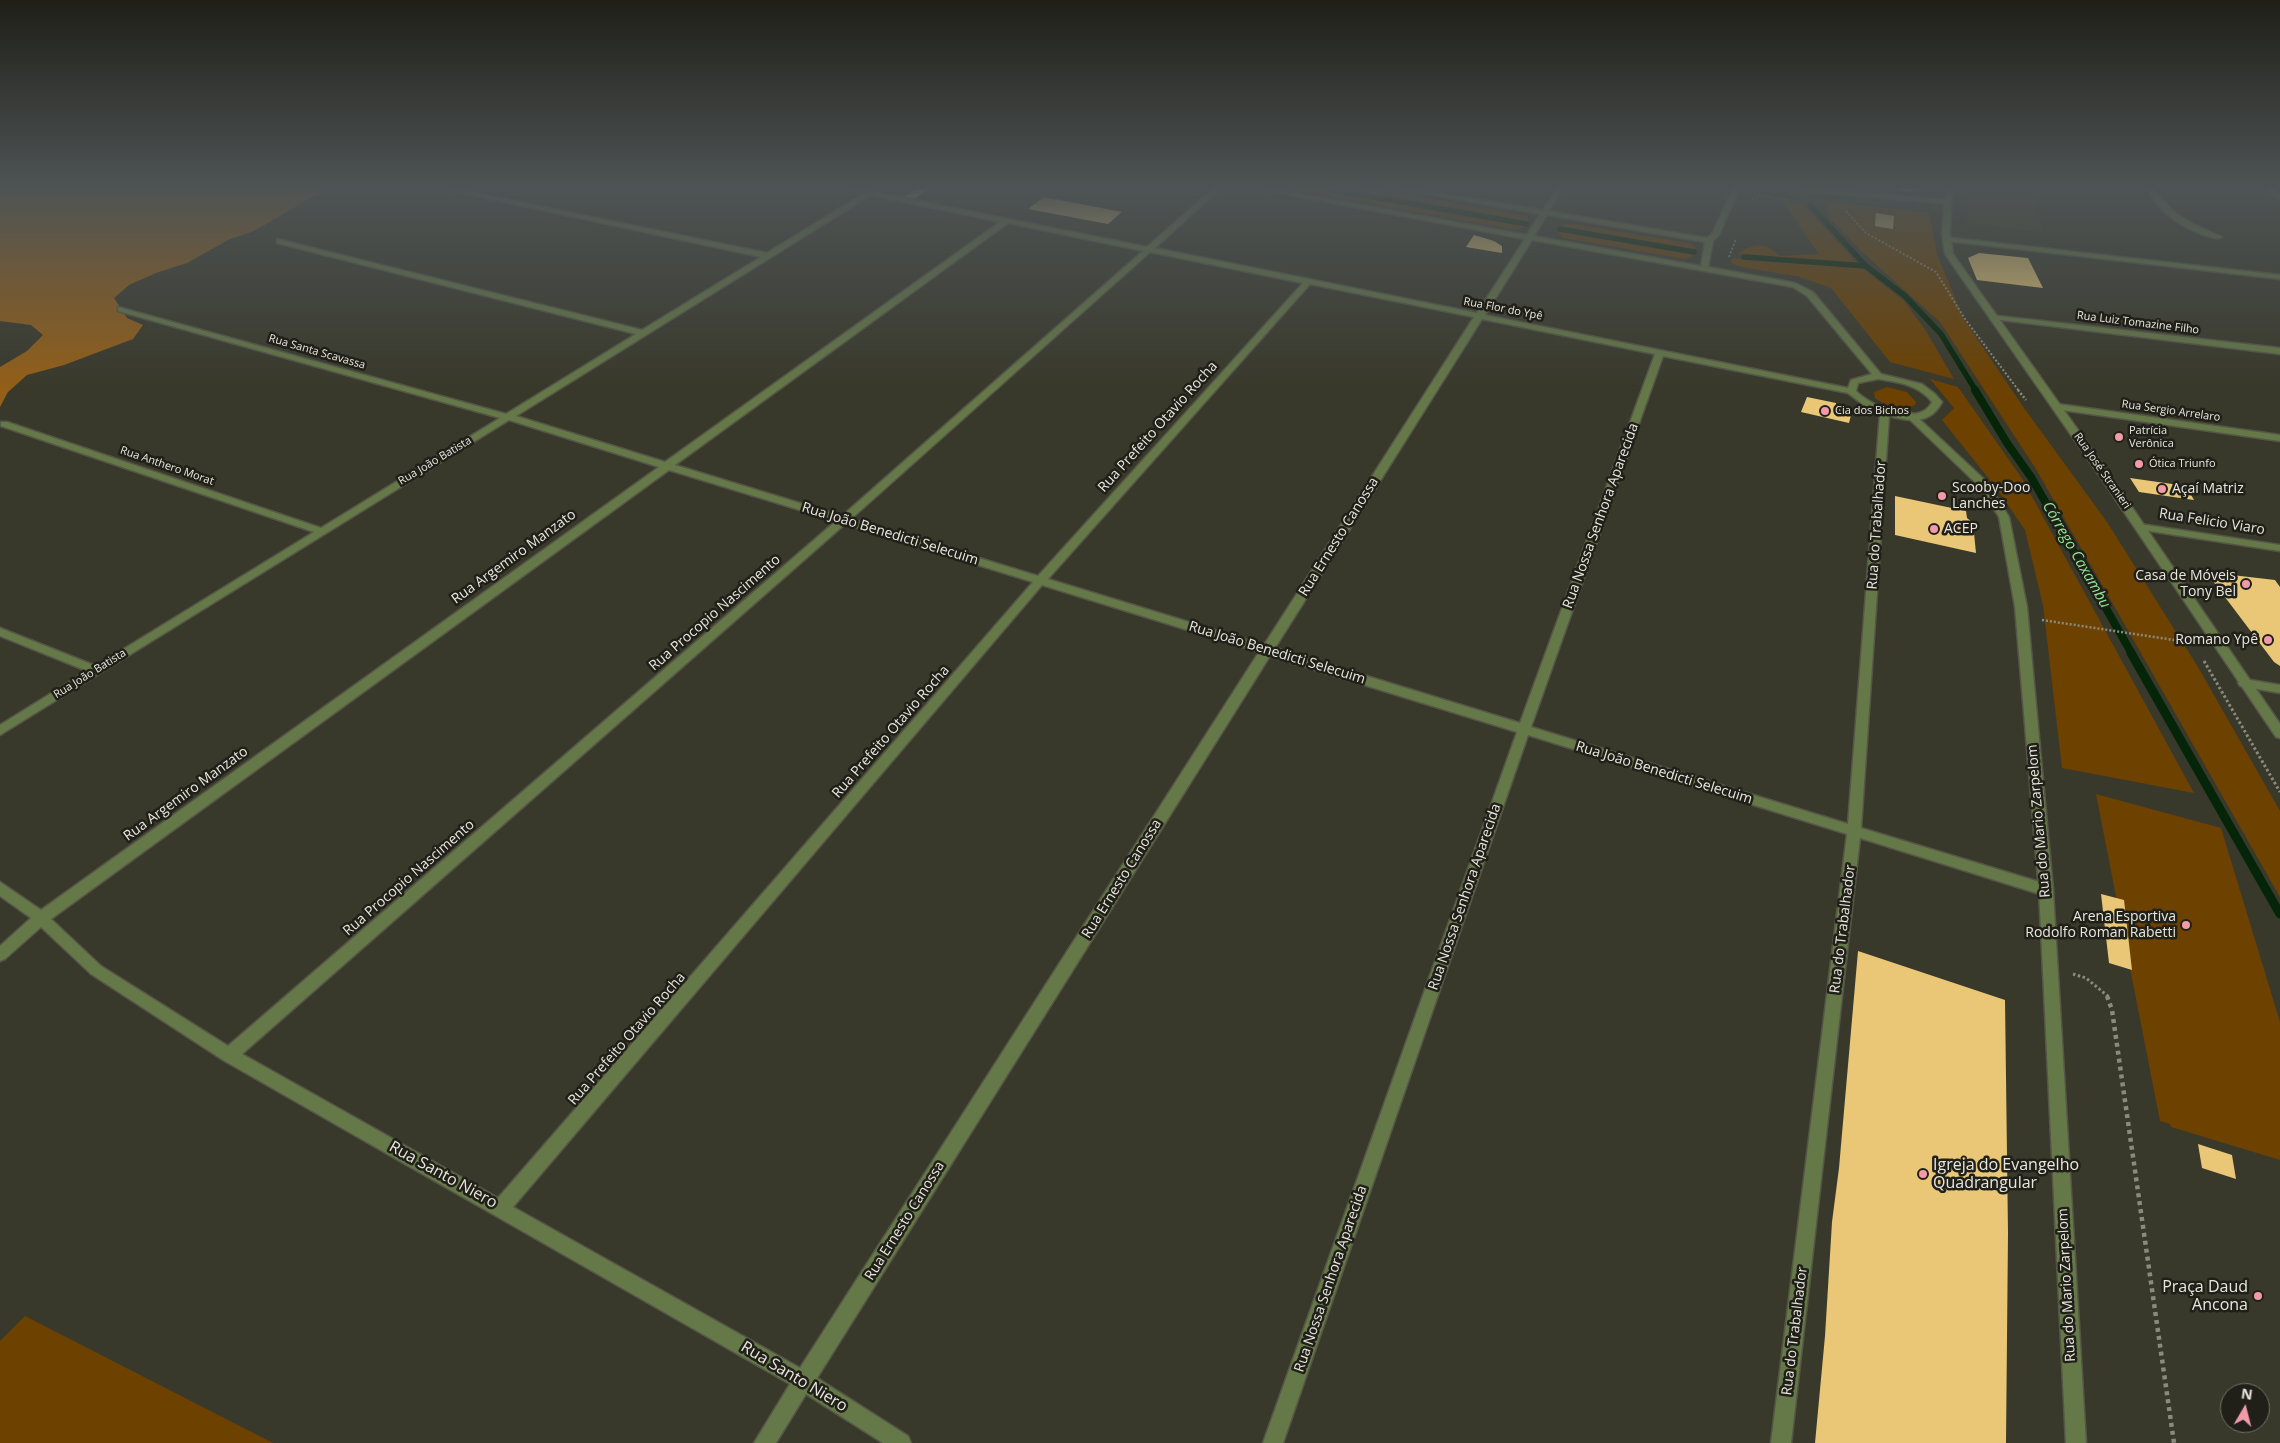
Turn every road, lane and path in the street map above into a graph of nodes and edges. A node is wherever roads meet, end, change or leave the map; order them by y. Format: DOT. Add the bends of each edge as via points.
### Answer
graph roads {
  1 [pos="341,256"];
  2 [pos="768,256"];
  3 [pos="957,256"];
  4 [pos="1143,256"];
  5 [pos="1183,256"];
  6 [pos="1516,256"];
  7 [pos="1638,256"];
  8 [pos="1706,256"];
  9 [pos="1908,256"];
  10 [pos="1951,256"];
  11 [pos="2099,256"];
  12 [pos="1704,268"];
  13 [pos="2280,277"];
  14 [pos="1309,281"];
  15 [pos="120,309"];
  16 [pos="1479,316"];
  17 [pos="1993,317"];
  18 [pos="644,333"];
  19 [pos="2280,351"];
  20 [pos="1660,352"];
  21 [pos="1878,376"];
  22 [pos="1851,391"];
  23 [pos="2030,407"];
  24 [pos="2058,407"];
  25 [pos="1885,412"];
  26 [pos="1912,416"];
  27 [pos="508,417"];
  28 [pos="4,424"];
  29 [pos="2280,438"];
  30 [pos="664,466"];
  31 [pos="844,520"];
  32 [pos="2140,527"];
  33 [pos="322,531"];
  34 [pos="2280,548"];
  35 [pos="1040,581"];
  36 [pos="2022,617"];
  37 [pos="0,632"];
  38 [pos="2188,634"];
  39 [pos="2193,642"];
  40 [pos="2222,647"];
  41 [pos="1267,650"];
  42 [pos="2198,651"];
  43 [pos="2203,659"];
  44 [pos="96,670"];
  45 [pos="2244,683"];
  46 [pos="2280,689"];
  47 [pos="1524,730"];
  48 [pos="0,731"];
  49 [pos="2280,734"];
  50 [pos="2280,792"];
  51 [pos="1854,831"];
  52 [pos="0,888"];
  53 [pos="2046,890"];
  54 [pos="41,918"];
  55 [pos="0,955"];
  56 [pos="2049,966"];
  57 [pos="229,1055"];
  58 [pos="501,1208"];
  59 [pos="804,1381"];
  60 [pos="764,1443"];
  61 [pos="901,1443"];
  62 [pos="1273,1443"];
  63 [pos="1781,1443"];
  64 [pos="2076,1443"];
  65 [pos="2174,1443"];
  1 -- 18 [label="street"];
  2 -- 18 [label="street, Rua João Batista"];
  3 -- 30 [label="street, Rua Argemiro Manzato"];
  4 -- 31 [label="street, Rua Procopio Nascimento"];
  5 -- 14 [label="street, Rua Flor do Ypê"];
  6 -- 16 [label="street, Rua Ernesto Canossa"];
  7 -- 12 [label="street"];
  8 -- 12 [label="street"];
  9 -- 23 [label="path" via="1936,272 1965,319"];
  10 -- 17 [label="street, Rua José Stranieri"];
  11 -- 13 [label="street"];
  12 -- 21 [label="street" via="1795,286 1810,294"];
  14 -- 16 [label="street, Rua Flor do Ypê"];
  14 -- 35 [label="street, Rua Prefeito Otavio Rocha"];
  15 -- 27 [label="street, Rua Santa Scavassa"];
  16 -- 20 [label="street, Rua Flor do Ypê"];
  16 -- 41 [label="street, Rua Ernesto Canossa"];
  17 -- 19 [label="street, Rua Luiz Tomazine Filho"];
  17 -- 24 [label="street, Rua José Stranieri"];
  18 -- 27 [label="street, Rua João Batista"];
  20 -- 22 [label="street, Rua Flor do Ypê"];
  20 -- 47 [label="street, Rua Nossa Senhora Aparecida"];
  21 -- 22 [label="street" via="1854,382"];
  21 -- 26 [label="street" via="1916,385 1933,396 1936,408"];
  22 -- 25 [label="street" via="1862,403"];
  24 -- 29 [label="street, Rua Sergio Arrelaro"];
  24 -- 32 [label="street, Rua José Stranieri"];
  25 -- 26 [label="street"];
  25 -- 51 [label="street, Rua do Trabalhador"];
  26 -- 36 [label="street, Rua do Mario Zarpelom" via="1983,484 2004,517"];
  27 -- 30 [label="street, Rua João Benedicti Selecuim"];
  27 -- 33 [label="street, Rua João Batista"];
  28 -- 33 [label="street, Rua Anthero Morat"];
  30 -- 31 [label="street, Rua João Benedicti Selecuim"];
  30 -- 54 [label="street, Rua Argemiro Manzato"];
  31 -- 35 [label="street, Rua João Benedicti Selecuim"];
  31 -- 57 [label="street, Rua Procopio Nascimento"];
  32 -- 34 [label="street, Rua Felicio Viaro"];
  32 -- 40 [label="street, Rua José Stranieri"];
  33 -- 44 [label="street, Rua João Batista"];
  35 -- 41 [label="street, Rua João Benedicti Selecuim"];
  35 -- 58 [label="street, Rua Prefeito Otavio Rocha"];
  36 -- 39 [label="path"];
  36 -- 53 [label="street, Rua do Mario Zarpelom"];
  37 -- 44 [label="street"];
  38 -- 39 [label="path"];
  39 -- 40 [label="path"];
  39 -- 42 [label="path"];
  40 -- 45 [label="street, Rua José Stranieri"];
  41 -- 47 [label="street, Rua João Benedicti Selecuim"];
  41 -- 59 [label="street, Rua Ernesto Canossa"];
  43 -- 50 [label="path"];
  44 -- 48 [label="street, Rua João Batista"];
  45 -- 46 [label="street"];
  45 -- 49 [label="street, Rua José Stranieri"];
  47 -- 51 [label="street, Rua João Benedicti Selecuim"];
  47 -- 62 [label="street, Rua Nossa Senhora Aparecida"];
  51 -- 53 [label="street, Rua João Benedicti Selecuim"];
  51 -- 63 [label="street, Rua do Trabalhador"];
  52 -- 54 [label="street, Rua Santo Niero"];
  53 -- 56 [label="street, Rua do Mario Zarpelom"];
  54 -- 55 [label="street, Rua Argemiro Manzato"];
  54 -- 57 [label="street, Rua Santo Niero" via="96,970"];
  56 -- 64 [label="street, Rua do Mario Zarpelom"];
  56 -- 65 [label="path" via="2086,978 2109,997"];
  57 -- 58 [label="street, Rua Santo Niero"];
  58 -- 59 [label="street, Rua Santo Niero"];
  59 -- 60 [label="street, Rua Ernesto Canossa"];
  59 -- 61 [label="street, Rua Santo Niero"];
}
